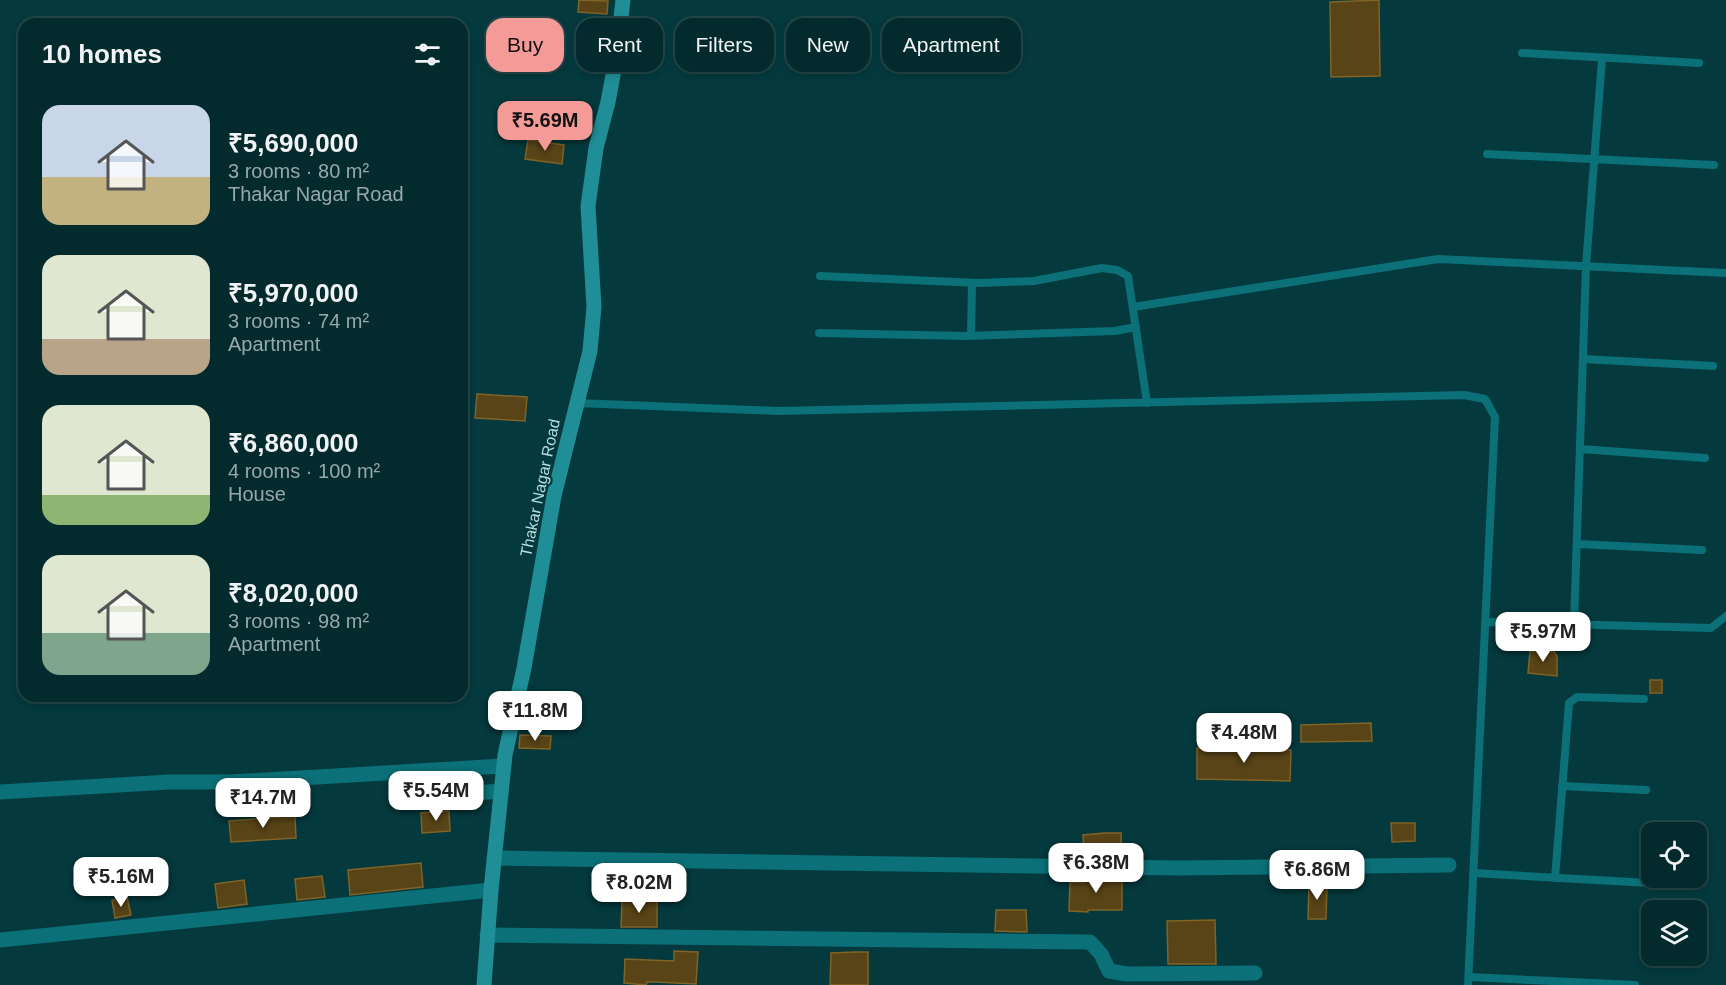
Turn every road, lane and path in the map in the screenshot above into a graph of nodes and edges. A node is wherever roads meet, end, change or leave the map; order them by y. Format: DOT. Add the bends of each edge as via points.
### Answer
graph roads {
  1 [pos="623,0"];
  2 [pos="1522,53"];
  3 [pos="1602,59"];
  4 [pos="1700,63"];
  5 [pos="1487,154"];
  6 [pos="1594,158"];
  7 [pos="1714,165"];
  8 [pos="1586,266"];
  9 [pos="1726,273"];
  10 [pos="820,276"];
  11 [pos="972,283"];
  12 [pos="1133,307"];
  13 [pos="1136,327"];
  14 [pos="819,333"];
  15 [pos="971,336"];
  16 [pos="1583,358"];
  17 [pos="1713,366"];
  18 [pos="1147,403"];
  19 [pos="577,404"];
  20 [pos="1581,449"];
  21 [pos="1705,458"];
  22 [pos="1577,544"];
  23 [pos="1702,550"];
  24 [pos="1726,616"];
  25 [pos="1485,622"];
  26 [pos="1574,624"];
  27 [pos="1644,699"];
  28 [pos="503,766"];
  29 [pos="1562,786"];
  30 [pos="1646,790"];
  31 [pos="500,791"];
  32 [pos="0,792"];
  33 [pos="451,795"];
  34 [pos="494,858"];
  35 [pos="1449,865"];
  36 [pos="1473,873"];
  37 [pos="1555,878"];
  38 [pos="1641,883"];
  39 [pos="490,890"];
  40 [pos="487,935"];
  41 [pos="0,940"];
  42 [pos="1255,974"];
  43 [pos="1468,981"];
  44 [pos="1551,983"];
  45 [pos="484,985"];
  46 [pos="1635,985"];
  1 -- 19 [label="street, Thakar Nagar Road" via="617,54 596,148 588,206 594,308 590,351"];
  2 -- 3 [label="lane"];
  3 -- 4 [label="lane"];
  3 -- 6 [label="lane"];
  5 -- 6 [label="lane"];
  6 -- 7 [label="lane"];
  6 -- 8 [label="lane"];
  8 -- 9 [label="lane"];
  8 -- 12 [label="lane" via="1438,259"];
  8 -- 16 [label="lane"];
  10 -- 11 [label="lane"];
  11 -- 12 [label="lane" via="1034,281 1102,268 1118,270 1128,276"];
  11 -- 15 [label="lane"];
  12 -- 13 [label="lane"];
  13 -- 15 [label="lane"];
  13 -- 18 [label="lane"];
  14 -- 15 [label="lane"];
  16 -- 17 [label="lane"];
  16 -- 20 [label="lane"];
  18 -- 19 [label="lane" via="778,411"];
  18 -- 25 [label="lane" via="1464,395 1485,399 1495,417"];
  19 -- 28 [label="street, Thakar Nagar Road" via="554,496"];
  20 -- 21 [label="lane"];
  20 -- 22 [label="lane"];
  22 -- 23 [label="lane"];
  22 -- 26 [label="lane"];
  24 -- 26 [label="lane" via="1711,628"];
  25 -- 26 [label="lane"];
  25 -- 36 [label="lane"];
  27 -- 29 [label="lane" via="1577,697 1569,703"];
  28 -- 31 [label="street, Thakar Nagar Road"];
  28 -- 32 [label="street"];
  29 -- 30 [label="lane"];
  29 -- 37 [label="lane"];
  31 -- 33 [label="street"];
  31 -- 34 [label="street, Thakar Nagar Road"];
  34 -- 35 [label="street" via="1178,868"];
  34 -- 39 [label="street, Thakar Nagar Road"];
  36 -- 37 [label="lane"];
  36 -- 43 [label="lane"];
  37 -- 38 [label="lane"];
  39 -- 40 [label="street, Thakar Nagar Road"];
  39 -- 41 [label="street"];
  40 -- 42 [label="street" via="1090,942 1109,971"];
  40 -- 45 [label="street, Thakar Nagar Road"];
  43 -- 44 [label="lane"];
  44 -- 46 [label="lane"];
}
